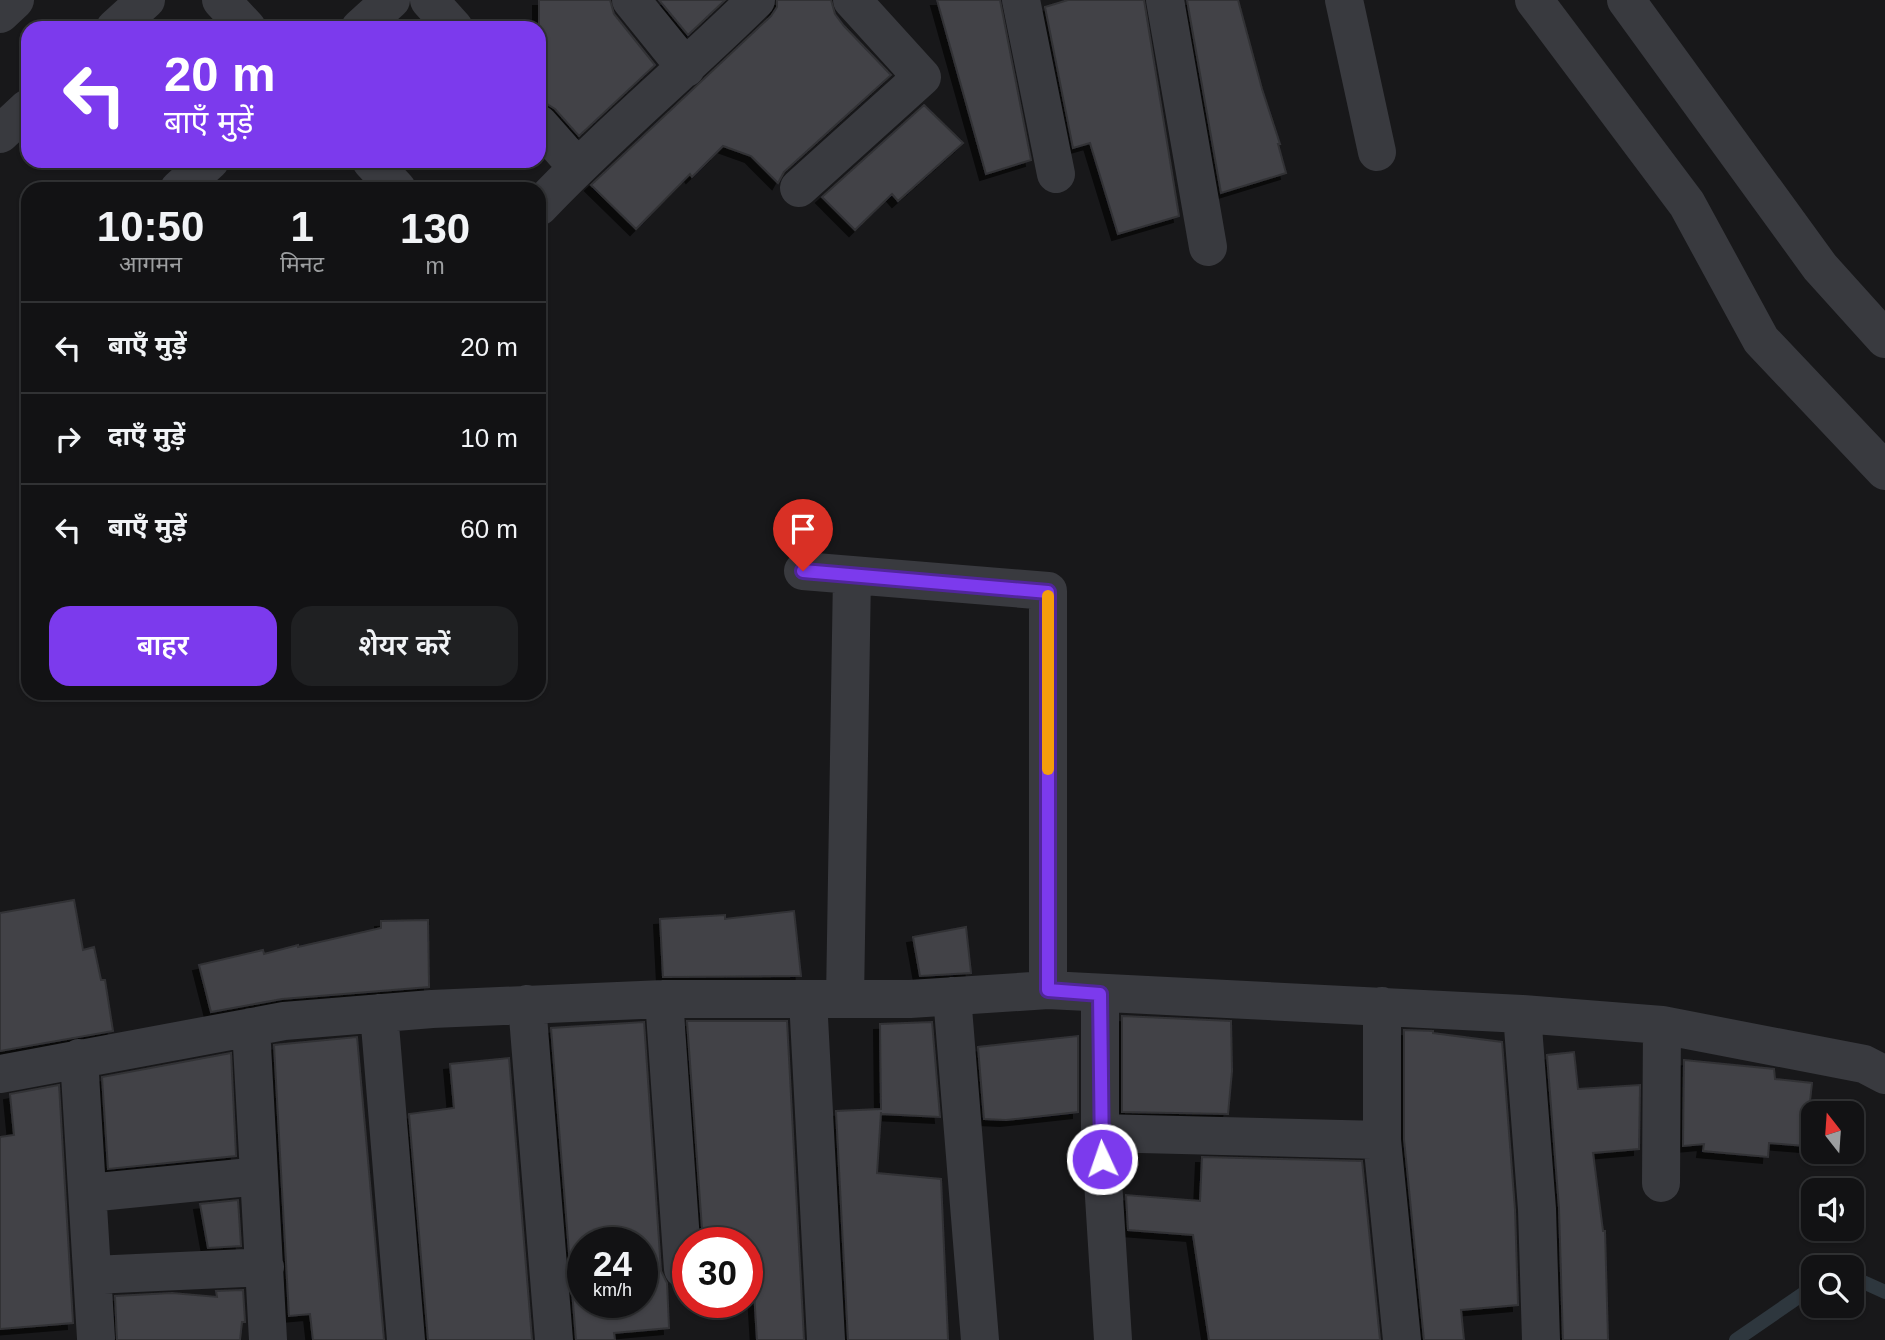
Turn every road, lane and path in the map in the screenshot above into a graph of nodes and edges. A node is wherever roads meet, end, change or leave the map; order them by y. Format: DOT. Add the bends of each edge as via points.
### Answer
graph roads {
  1 [pos="15,0"];
  2 [pos="146,0"];
  3 [pos="221,0"];
  4 [pos="391,0"];
  5 [pos="429,0"];
  6 [pos="631,0"];
  7 [pos="756,0"];
  8 [pos="852,0"];
  9 [pos="1024,0"];
  10 [pos="1165,0"];
  11 [pos="1344,0"];
  12 [pos="1534,0"];
  13 [pos="1626,0"];
  14 [pos="0,14"];
  15 [pos="124,21"];
  16 [pos="240,21"];
  17 [pos="368,21"];
  18 [pos="448,21"];
  19 [pos="686,68"];
  20 [pos="21,114"];
  21 [pos="546,132"];
  22 [pos="0,134"];
  23 [pos="1377,152"];
  24 [pos="577,167"];
  25 [pos="202,168"];
  26 [pos="378,168"];
  27 [pos="1056,174"];
  28 [pos="187,182"];
  29 [pos="390,182"];
  30 [pos="799,188"];
  31 [pos="546,200"];
  32 [pos="1208,247"];
  33 [pos="1885,338"];
  34 [pos="1885,471"];
  35 [pos="803,571"];
  36 [pos="852,575"];
  37 [pos="1048,990"];
  38 [pos="1100,994"];
  39 [pos="953,996"];
  40 [pos="664,999"];
  41 [pos="827,999"];
  42 [pos="527,1004"];
  43 [pos="1382,1006"];
  44 [pos="379,1013"];
  45 [pos="1522,1014"];
  46 [pos="1662,1025"];
  47 [pos="251,1027"];
  48 [pos="79,1058"];
  49 [pos="0,1074"];
  50 [pos="1885,1075"];
  51 [pos="1100,1133"];
  52 [pos="1382,1140"];
  53 [pos="259,1176"];
  54 [pos="1661,1182"];
  55 [pos="88,1193"];
  56 [pos="680,1227"];
  57 [pos="265,1267"];
  58 [pos="93,1275"];
  59 [pos="96,1338"];
  60 [pos="268,1340"];
  61 [pos="406,1340"];
  62 [pos="554,1340"];
  63 [pos="826,1340"];
  64 [pos="980,1340"];
  65 [pos="1113,1340"];
  66 [pos="1402,1340"];
  67 [pos="1541,1340"];
  1 -- 14 [label="street"];
  2 -- 15 [label="street"];
  3 -- 16 [label="street"];
  4 -- 17 [label="street"];
  5 -- 18 [label="street"];
  6 -- 19 [label="street"];
  7 -- 19 [label="street"];
  8 -- 30 [label="street" via="922,77"];
  9 -- 27 [label="street"];
  10 -- 32 [label="street"];
  11 -- 23 [label="street"];
  12 -- 34 [label="street" via="1687,204 1761,340"];
  13 -- 33 [label="street" via="1820,267"];
  19 -- 24 [label="street"];
  20 -- 22 [label="street"];
  21 -- 24 [label="street"];
  24 -- 31 [label="street"];
  25 -- 28 [label="street"];
  26 -- 29 [label="street"];
  35 -- 36 [label="street"];
  36 -- 37 [label="street" via="1048,592"];
  36 -- 41 [label="street"];
  37 -- 38 [label="street"];
  37 -- 39 [label="street"];
  38 -- 43 [label="street"];
  38 -- 51 [label="street"];
  39 -- 41 [label="street"];
  39 -- 64 [label="street"];
  40 -- 41 [label="street"];
  40 -- 42 [label="street"];
  40 -- 56 [label="street"];
  41 -- 63 [label="street"];
  42 -- 44 [label="street"];
  42 -- 62 [label="street"];
  43 -- 45 [label="street"];
  43 -- 52 [label="street"];
  44 -- 47 [label="street"];
  44 -- 61 [label="street"];
  45 -- 46 [label="street"];
  45 -- 67 [label="street" via="1537,1209"];
  46 -- 50 [label="street" via="1864,1064"];
  46 -- 54 [label="street"];
  47 -- 48 [label="street"];
  47 -- 53 [label="street"];
  48 -- 49 [label="street"];
  48 -- 55 [label="street"];
  51 -- 52 [label="street"];
  51 -- 65 [label="street"];
  52 -- 66 [label="street"];
  53 -- 55 [label="street"];
  53 -- 57 [label="street"];
  55 -- 58 [label="street"];
  57 -- 58 [label="street"];
  57 -- 60 [label="street"];
  58 -- 59 [label="street"];
}
